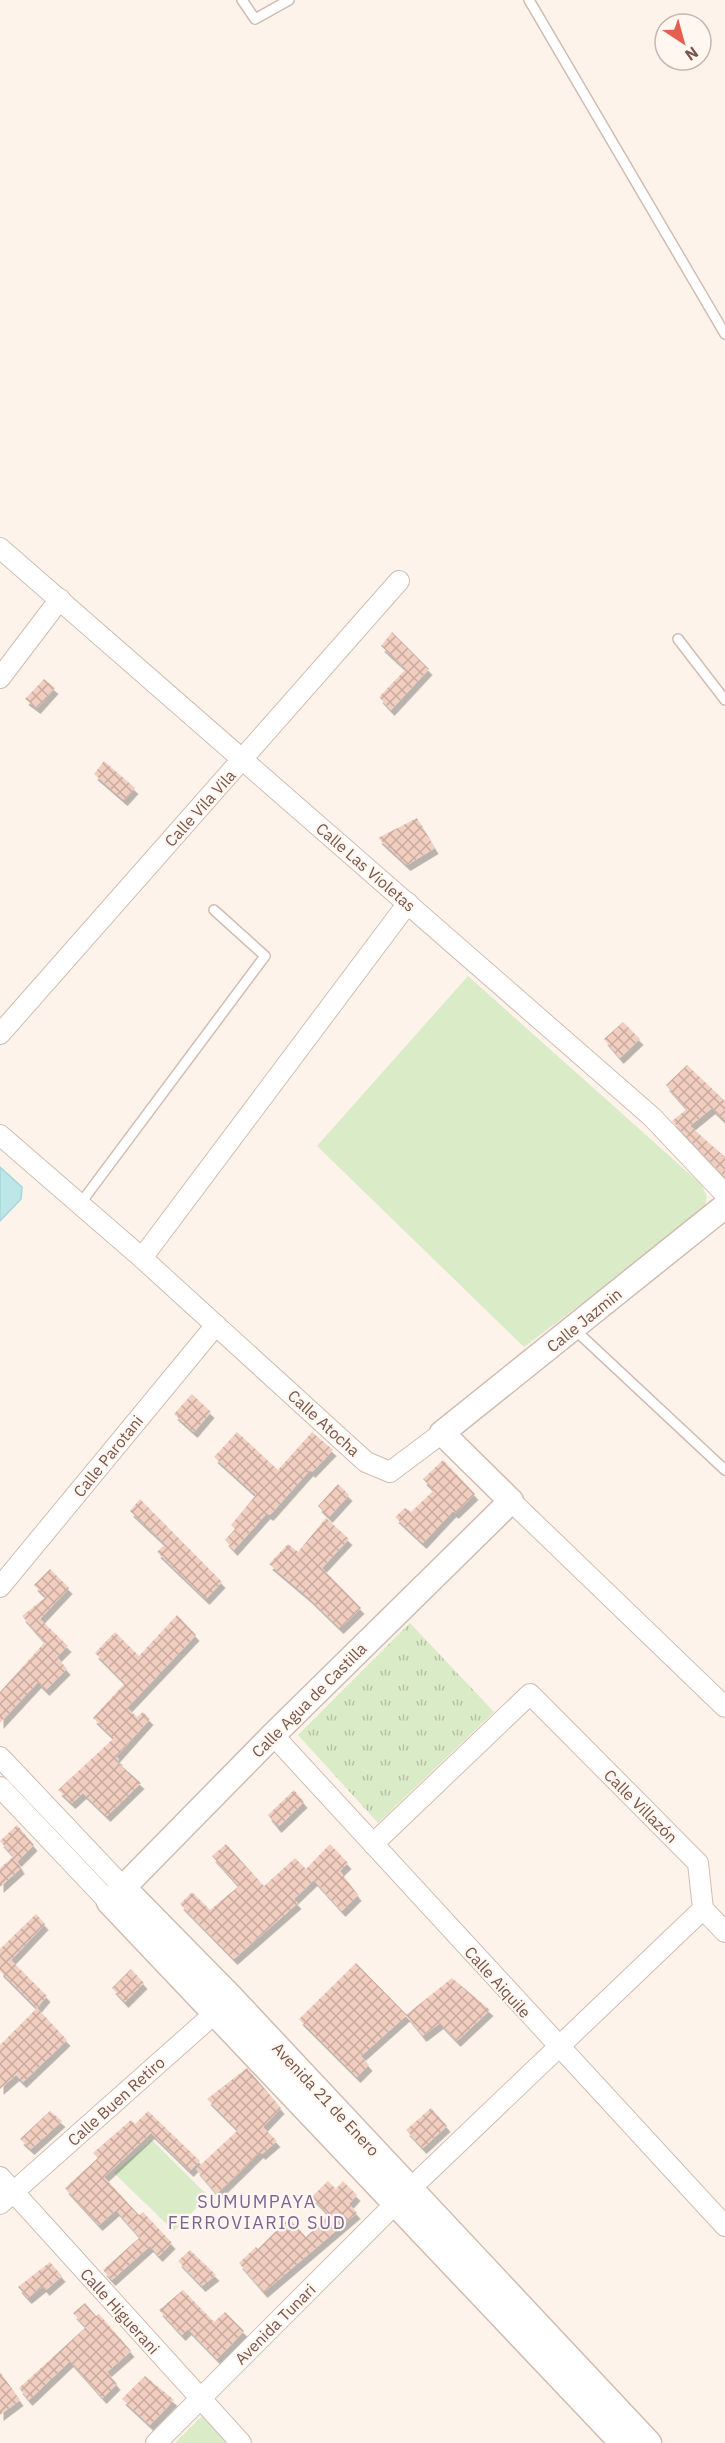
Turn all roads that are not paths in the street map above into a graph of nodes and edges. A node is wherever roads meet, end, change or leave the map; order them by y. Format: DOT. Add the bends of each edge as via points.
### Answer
graph roads {
  1 [pos="242,0"];
  2 [pos="289,0"];
  3 [pos="529,0"];
  4 [pos="725,334"];
  5 [pos="0,548"];
  6 [pos="399,581"];
  7 [pos="60,599"];
  8 [pos="678,639"];
  9 [pos="0,678"];
  10 [pos="725,700"];
  11 [pos="242,761"];
  12 [pos="408,903"];
  13 [pos="214,910"];
  14 [pos="0,1034"];
  15 [pos="0,1135"];
  16 [pos="725,1194"];
  17 [pos="80,1204"];
  18 [pos="725,1206"];
  19 [pos="142,1258"];
  20 [pos="216,1325"];
  21 [pos="573,1328"];
  22 [pos="442,1433"];
  23 [pos="725,1470"];
  24 [pos="511,1501"];
  25 [pos="0,1587"];
  26 [pos="725,1707"];
  27 [pos="273,1735"];
  28 [pos="0,1757"];
  29 [pos="0,1787"];
  30 [pos="373,1844"];
  31 [pos="116,1895"];
  32 [pos="703,1909"];
  33 [pos="725,1932"];
  34 [pos="224,2005"];
  35 [pos="558,2048"];
  36 [pos="0,2177"];
  37 [pos="402,2197"];
  38 [pos="7,2198"];
  39 [pos="725,2226"];
  40 [pos="566,2369"];
  41 [pos="199,2400"];
  42 [pos="156,2443"];
  43 [pos="241,2443"];
  44 [pos="622,2443"];
  45 [pos="650,2443"];
  1 -- 2 [label="lane" via="255,19"];
  3 -- 4 [label="lane"];
  5 -- 7 [label="street, Calle Las Violetas"];
  6 -- 11 [label="street, Calle Vila Vila"];
  7 -- 9 [label="street"];
  7 -- 11 [label="street, Calle Las Violetas"];
  8 -- 10 [label="lane"];
  11 -- 12 [label="street, Calle Las Violetas"];
  11 -- 14 [label="street, Calle Vila Vila"];
  12 -- 16 [label="street, Calle Las Violetas" via="652,1117"];
  12 -- 19 [label="street"];
  13 -- 17 [label="lane" via="265,956"];
  15 -- 17 [label="street, Calle Atocha"];
  17 -- 19 [label="street, Calle Atocha"];
  18 -- 21 [label="street, Calle Jazmin"];
  19 -- 20 [label="street, Calle Atocha"];
  20 -- 22 [label="street, Calle Atocha" via="366,1462 390,1472"];
  20 -- 25 [label="street, Calle Parotani"];
  21 -- 22 [label="street, Calle Jazmin"];
  21 -- 23 [label="lane"];
  22 -- 24 [label="street"];
  24 -- 26 [label="street"];
  24 -- 27 [label="street, Calle Agua de Castilla"];
  27 -- 30 [label="street, Calle Aiquile"];
  27 -- 31 [label="street, Calle Agua de Castilla"];
  28 -- 31 [label="street, Avenida 21 de Enero"];
  29 -- 31 [label="street, Avenida 21 de Enero"];
  30 -- 32 [label="street, Calle Villazón" via="530,1694 698,1863"];
  30 -- 35 [label="street, Calle Aiquile"];
  31 -- 34 [label="street, Avenida 21 de Enero"];
  32 -- 33 [label="street"];
  32 -- 35 [label="street, Avenida Tunari"];
  34 -- 37 [label="street, Avenida 21 de Enero"];
  34 -- 38 [label="street, Calle Buen Retiro"];
  35 -- 37 [label="street, Avenida Tunari"];
  35 -- 39 [label="street, Calle Aiquile"];
  36 -- 38 [label="street, Calle Higuerani"];
  37 -- 40 [label="street, Avenida 21 de Enero"];
  37 -- 41 [label="street, Avenida Tunari"];
  38 -- 41 [label="street, Calle Higuerani"];
  40 -- 44 [label="street, Avenida 21 de Enero"];
  40 -- 45 [label="street, Avenida 21 de Enero"];
  41 -- 42 [label="street, Avenida Tunari"];
  41 -- 43 [label="street, Calle Higuerani"];
}
